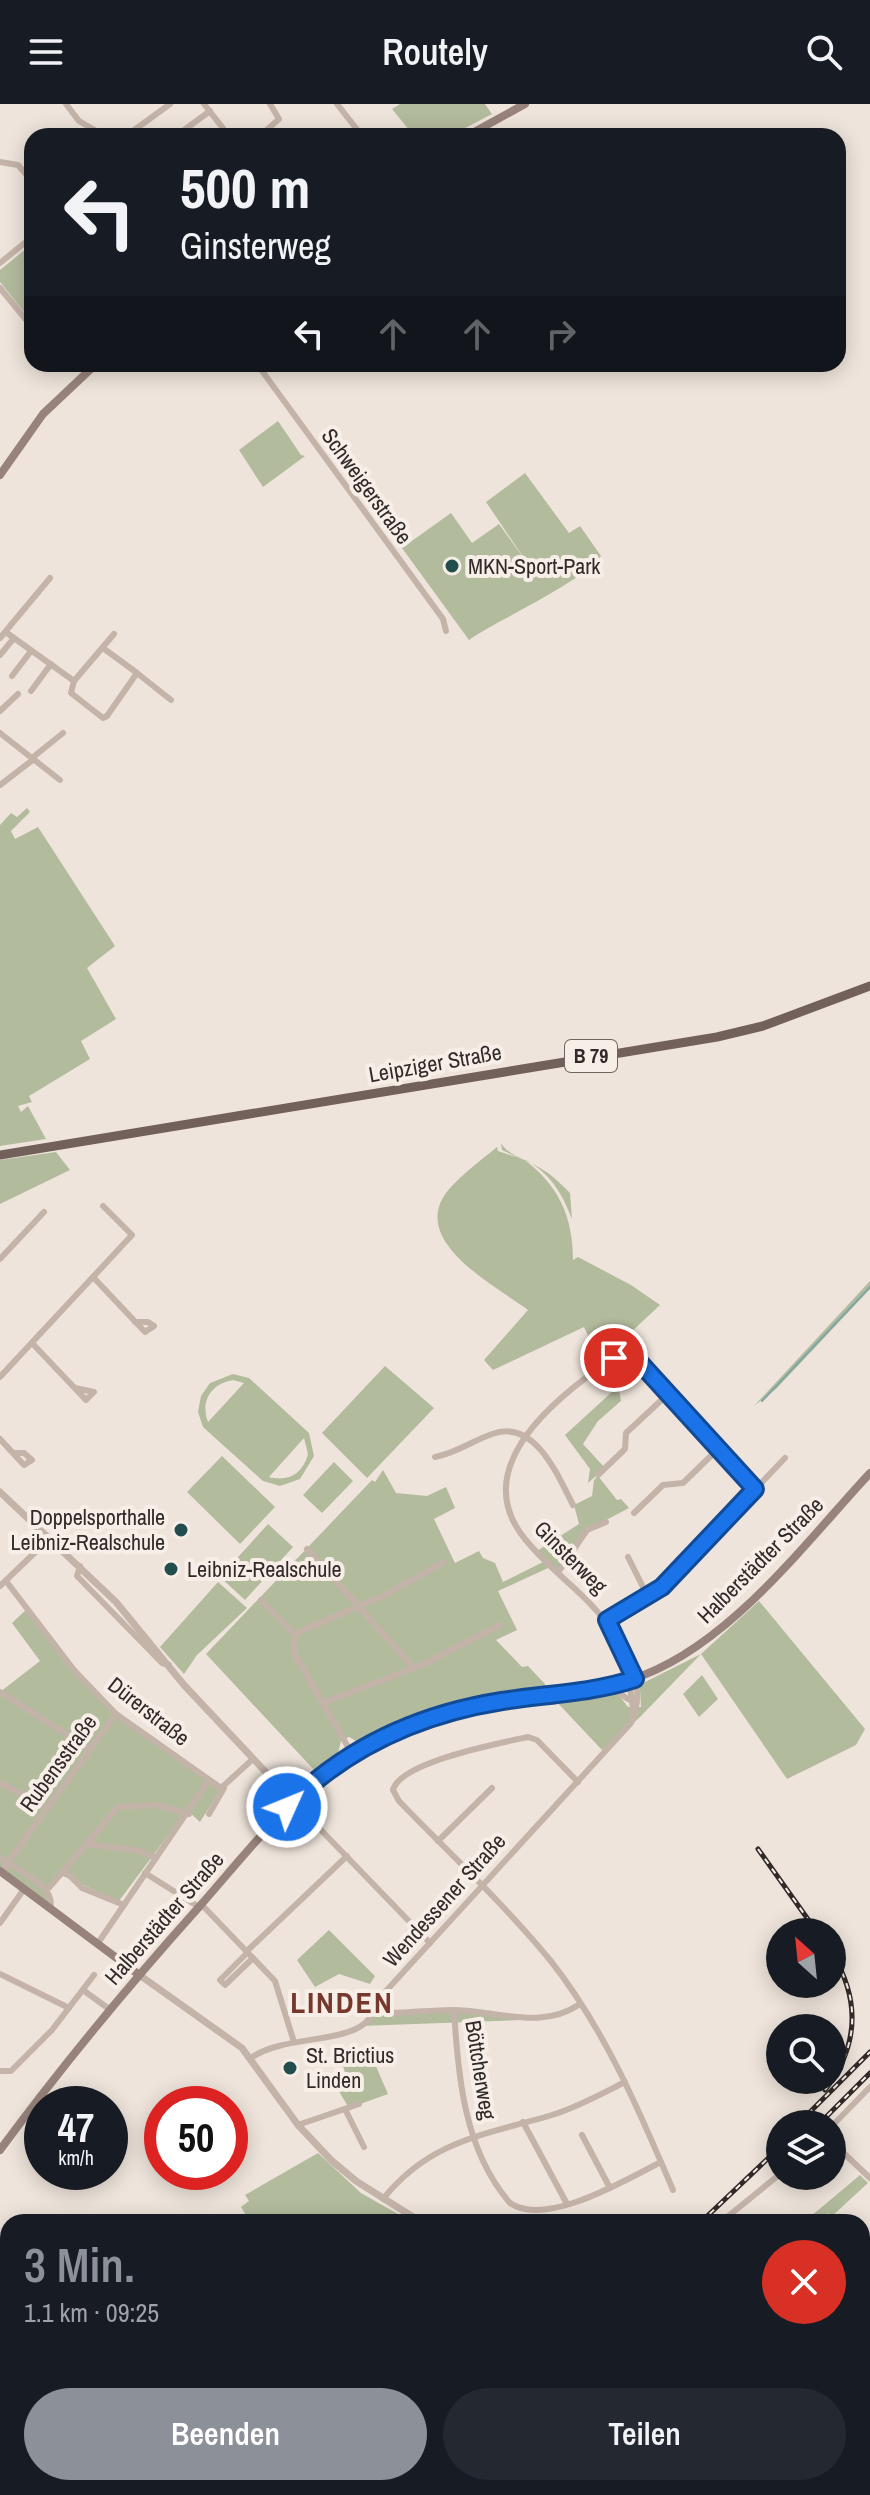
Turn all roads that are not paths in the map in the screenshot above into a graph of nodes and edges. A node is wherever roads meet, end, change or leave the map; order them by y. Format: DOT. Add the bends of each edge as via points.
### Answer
graph roads {
  1 [pos="66,104"];
  2 [pos="170,104"];
  3 [pos="204,104"];
  4 [pos="270,104"];
  5 [pos="337,104"];
  6 [pos="525,104"];
  7 [pos="210,111"];
  8 [pos="91,128"];
  9 [pos="137,128"];
  10 [pos="187,128"];
  11 [pos="223,128"];
  12 [pos="271,128"];
  13 [pos="356,128"];
  14 [pos="482,128"];
  15 [pos="0,162"];
  16 [pos="24,172"];
  17 [pos="24,244"];
  18 [pos="0,263"];
  19 [pos="0,288"];
  20 [pos="24,317"];
  21 [pos="88,372"];
  22 [pos="263,372"];
  23 [pos="0,475"];
  24 [pos="50,578"];
  25 [pos="446,631"];
  26 [pos="7,633"];
  27 [pos="114,634"];
  28 [pos="0,638"];
  29 [pos="14,638"];
  30 [pos="103,648"];
  31 [pos="31,651"];
  32 [pos="0,655"];
  33 [pos="51,664"];
  34 [pos="137,673"];
  35 [pos="12,676"];
  36 [pos="74,681"];
  37 [pos="31,691"];
  38 [pos="18,694"];
  39 [pos="171,700"];
  40 [pos="0,711"];
  41 [pos="0,733"];
  42 [pos="63,733"];
  43 [pos="33,759"];
  44 [pos="60,780"];
  45 [pos="0,785"];
  46 [pos="870,986"];
  47 [pos="0,1155"];
  48 [pos="103,1206"];
  49 [pos="44,1212"];
  50 [pos="0,1259"];
  51 [pos="93,1277"];
  52 [pos="135,1322"];
  53 [pos="32,1343"];
  54 [pos="614,1358"];
  55 [pos="599,1368"];
  56 [pos="0,1377"];
  57 [pos="75,1388"];
  58 [pos="668,1394"];
  59 [pos="523,1437"];
  60 [pos="0,1439"];
  61 [pos="718,1449"];
  62 [pos="14,1453"];
  63 [pos="435,1457"];
  64 [pos="785,1458"];
  65 [pos="870,1473"];
  66 [pos="598,1475"];
  67 [pos="755,1489"];
  68 [pos="0,1492"];
  69 [pos="573,1505"];
  70 [pos="634,1513"];
  71 [pos="606,1522"];
  72 [pos="49,1539"];
  73 [pos="307,1549"];
  74 [pos="628,1557"];
  75 [pos="444,1562"];
  76 [pos="559,1571"];
  77 [pos="3,1584"];
  78 [pos="648,1597"];
  79 [pos="261,1600"];
  80 [pos="358,1607"];
  81 [pos="607,1620"];
  82 [pos="500,1625"];
  83 [pos="294,1634"];
  84 [pos="414,1668"];
  85 [pos="631,1680"];
  86 [pos="608,1686"];
  87 [pos="0,1692"];
  88 [pos="631,1702"];
  89 [pos="323,1703"];
  90 [pos="116,1714"];
  91 [pos="634,1716"];
  92 [pos="90,1749"];
  93 [pos="352,1754"];
  94 [pos="253,1759"];
  95 [pos="209,1780"];
  96 [pos="578,1782"];
  97 [pos="0,1783"];
  98 [pos="224,1788"];
  99 [pos="492,1788"];
  100 [pos="293,1801"];
  101 [pos="48,1808"];
  102 [pos="189,1814"];
  103 [pos="209,1814"];
  104 [pos="438,1841"];
  105 [pos="88,1844"];
  106 [pos="347,1856"];
  107 [pos="0,1858"];
  108 [pos="156,1858"];
  109 [pos="8,1863"];
  110 [pos="65,1871"];
  111 [pos="1,1872"];
  112 [pos="145,1873"];
  113 [pos="481,1887"];
  114 [pos="24,1889"];
  115 [pos="47,1890"];
  116 [pos="124,1905"];
  117 [pos="200,1906"];
  118 [pos="50,1908"];
  119 [pos="0,1923"];
  120 [pos="98,1943"];
  121 [pos="430,1943"];
  122 [pos="249,1953"];
  123 [pos="0,1974"];
  124 [pos="138,1974"];
  125 [pos="94,1975"];
  126 [pos="83,1990"];
  127 [pos="580,2004"];
  128 [pos="69,2008"];
  129 [pos="109,2009"];
  130 [pos="454,2010"];
  131 [pos="373,2013"];
  132 [pos="294,2042"];
  133 [pos="251,2058"];
  134 [pos="0,2071"];
  135 [pos="625,2082"];
  136 [pos="870,2087"];
  137 [pos="359,2104"];
  138 [pos="345,2109"];
  139 [pos="846,2112"];
  140 [pos="523,2122"];
  141 [pos="298,2125"];
  142 [pos="473,2135"];
  143 [pos="582,2135"];
  144 [pos="364,2147"];
  145 [pos="0,2150"];
  146 [pos="846,2155"];
  147 [pos="661,2162"];
  148 [pos="870,2178"];
  149 [pos="766,2185"];
  150 [pos="610,2188"];
  151 [pos="673,2190"];
  152 [pos="383,2199"];
  153 [pos="567,2204"];
  154 [pos="408,2214"];
  155 [pos="731,2214"];
  1 -- 8 [label="street"];
  2 -- 9 [label="street"];
  3 -- 7 [label="street"];
  4 -- 12 [label="street" via="279,119"];
  5 -- 13 [label="street"];
  6 -- 14 [label="main road"];
  7 -- 10 [label="street"];
  7 -- 11 [label="street"];
  15 -- 16 [label="street" via="18,165"];
  17 -- 18 [label="street"];
  19 -- 20 [label="street"];
  21 -- 23 [label="main road" via="43,414"];
  22 -- 25 [label="street, Schweigerstraße" via="443,619"];
  24 -- 26 [label="street"];
  26 -- 28 [label="street"];
  26 -- 29 [label="street"];
  27 -- 30 [label="street"];
  29 -- 31 [label="street"];
  29 -- 32 [label="street"];
  30 -- 34 [label="street"];
  30 -- 36 [label="street"];
  31 -- 33 [label="street"];
  31 -- 35 [label="street"];
  33 -- 36 [label="street"];
  33 -- 37 [label="street"];
  34 -- 36 [label="street" via="103,718 71,693"];
  34 -- 39 [label="street"];
  38 -- 40 [label="street"];
  41 -- 43 [label="street"];
  42 -- 43 [label="street"];
  43 -- 44 [label="street"];
  43 -- 45 [label="street"];
  46 -- 47 [label="main road, Leipziger Straße / B 79" via="763,1026 717,1037"];
  48 -- 51 [label="street" via="132,1235"];
  49 -- 50 [label="street"];
  51 -- 52 [label="street"];
  51 -- 53 [label="street"];
  53 -- 56 [label="street"];
  53 -- 57 [label="street"];
  54 -- 58 [label="street" via="637,1361"];
  55 -- 59 [label="street, Ginsterweg"];
  58 -- 61 [label="street"];
  58 -- 66 [label="street" via="626,1433 625,1449"];
  59 -- 63 [label="street" via="498,1432"];
  59 -- 69 [label="street" via="546,1454"];
  59 -- 76 [label="street, Ginsterweg" via="506,1477 508,1510 524,1538"];
  60 -- 62 [label="street"];
  61 -- 67 [label="street"];
  61 -- 70 [label="street" via="683,1483 663,1485"];
  64 -- 67 [label="street"];
  65 -- 85 [label="main road, Halberstädter Straße" via="724,1625 677,1659"];
  67 -- 78 [label="street" via="692,1559"];
  68 -- 72 [label="street"];
  71 -- 76 [label="street" via="587,1530"];
  72 -- 77 [label="street"];
  72 -- 94 [label="street" via="80,1566"];
  73 -- 80 [label="street"];
  74 -- 78 [label="street"];
  75 -- 80 [label="street"];
  76 -- 81 [label="street, Ginsterweg"];
  77 -- 90 [label="street, Dürerstraße"];
  78 -- 81 [label="street"];
  79 -- 83 [label="street"];
  80 -- 83 [label="street"];
  80 -- 84 [label="street"];
  81 -- 85 [label="street, Ginsterweg"];
  82 -- 84 [label="street"];
  83 -- 89 [label="street" via="294,1653"];
  84 -- 89 [label="street"];
  85 -- 86 [label="main road, Halberstädter Straße"];
  85 -- 88 [label="street"];
  85 -- 91 [label="street" via="638,1699"];
  86 -- 88 [label="street"];
  86 -- 93 [label="main road, Halberstädter Straße" via="453,1711 395,1731"];
  87 -- 92 [label="street"];
  88 -- 91 [label="street"];
  89 -- 93 [label="street"];
  90 -- 92 [label="street, Rubensstraße"];
  90 -- 95 [label="street, Dürerstraße"];
  91 -- 96 [label="street, Wendessener Straße"];
  92 -- 101 [label="street, Rubensstraße"];
  93 -- 100 [label="main road, Halberstädter Straße"];
  94 -- 98 [label="street"];
  94 -- 100 [label="street"];
  95 -- 98 [label="street, Dürerstraße"];
  95 -- 102 [label="street"];
  96 -- 104 [label="street" via="532,1737 468,1751 405,1774 395,1782 393,1794"];
  96 -- 113 [label="street, Wendessener Straße"];
  97 -- 101 [label="street"];
  98 -- 103 [label="street"];
  99 -- 104 [label="street"];
  100 -- 106 [label="street"];
  100 -- 117 [label="main road, Halberstädter Straße"];
  101 -- 109 [label="street, Rubensstraße"];
  102 -- 105 [label="street" via="127,1804 115,1810"];
  102 -- 108 [label="street"];
  104 -- 113 [label="street"];
  105 -- 108 [label="street"];
  105 -- 110 [label="street"];
  106 -- 121 [label="street"];
  106 -- 122 [label="street"];
  107 -- 109 [label="street"];
  108 -- 112 [label="street"];
  109 -- 111 [label="street, Rubensstraße"];
  109 -- 115 [label="street"];
  110 -- 115 [label="street"];
  110 -- 116 [label="street" via="82,1888"];
  111 -- 114 [label="main road"];
  112 -- 116 [label="street"];
  112 -- 117 [label="street"];
  113 -- 121 [label="street, Wendessener Straße"];
  113 -- 127 [label="street" via="550,1960"];
  114 -- 118 [label="main road"];
  114 -- 119 [label="street"];
  115 -- 118 [label="street"];
  116 -- 120 [label="street"];
  117 -- 122 [label="street"];
  117 -- 124 [label="main road, Halberstädter Straße"];
  118 -- 120 [label="main road"];
  120 -- 124 [label="main road"];
  121 -- 131 [label="street, Wendessener Straße"];
  122 -- 122 [label="street" via="225,1985 220,1980"];
  122 -- 132 [label="street" via="278,1986"];
  123 -- 128 [label="street"];
  124 -- 129 [label="main road, Halberstädter Straße"];
  124 -- 133 [label="street" via="223,2032"];
  125 -- 126 [label="street"];
  126 -- 128 [label="street"];
  126 -- 129 [label="street"];
  127 -- 130 [label="street" via="539,2018"];
  127 -- 135 [label="street"];
  128 -- 134 [label="street" via="11,2071"];
  129 -- 145 [label="main road, Halberstädter Straße"];
  130 -- 131 [label="street"];
  130 -- 142 [label="street, Böttcherweg" via="457,2065"];
  131 -- 132 [label="street, Wendessener Straße" via="355,2029"];
  132 -- 133 [label="street, Wendessener Straße"];
  133 -- 141 [label="street"];
  135 -- 140 [label="street"];
  135 -- 147 [label="street"];
  136 -- 139 [label="street"];
  137 -- 138 [label="street"];
  138 -- 141 [label="street"];
  138 -- 144 [label="street"];
  140 -- 142 [label="street"];
  140 -- 153 [label="street"];
  141 -- 152 [label="street" via="331,2160"];
  142 -- 152 [label="street" via="447,2146"];
  142 -- 153 [label="street, Böttcherweg" via="510,2203 531,2209"];
  143 -- 150 [label="street"];
  146 -- 148 [label="street"];
  147 -- 150 [label="street, Böttcherweg"];
  147 -- 151 [label="street"];
  149 -- 155 [label="street"];
  150 -- 153 [label="street, Böttcherweg"];
  152 -- 154 [label="street"];
}
